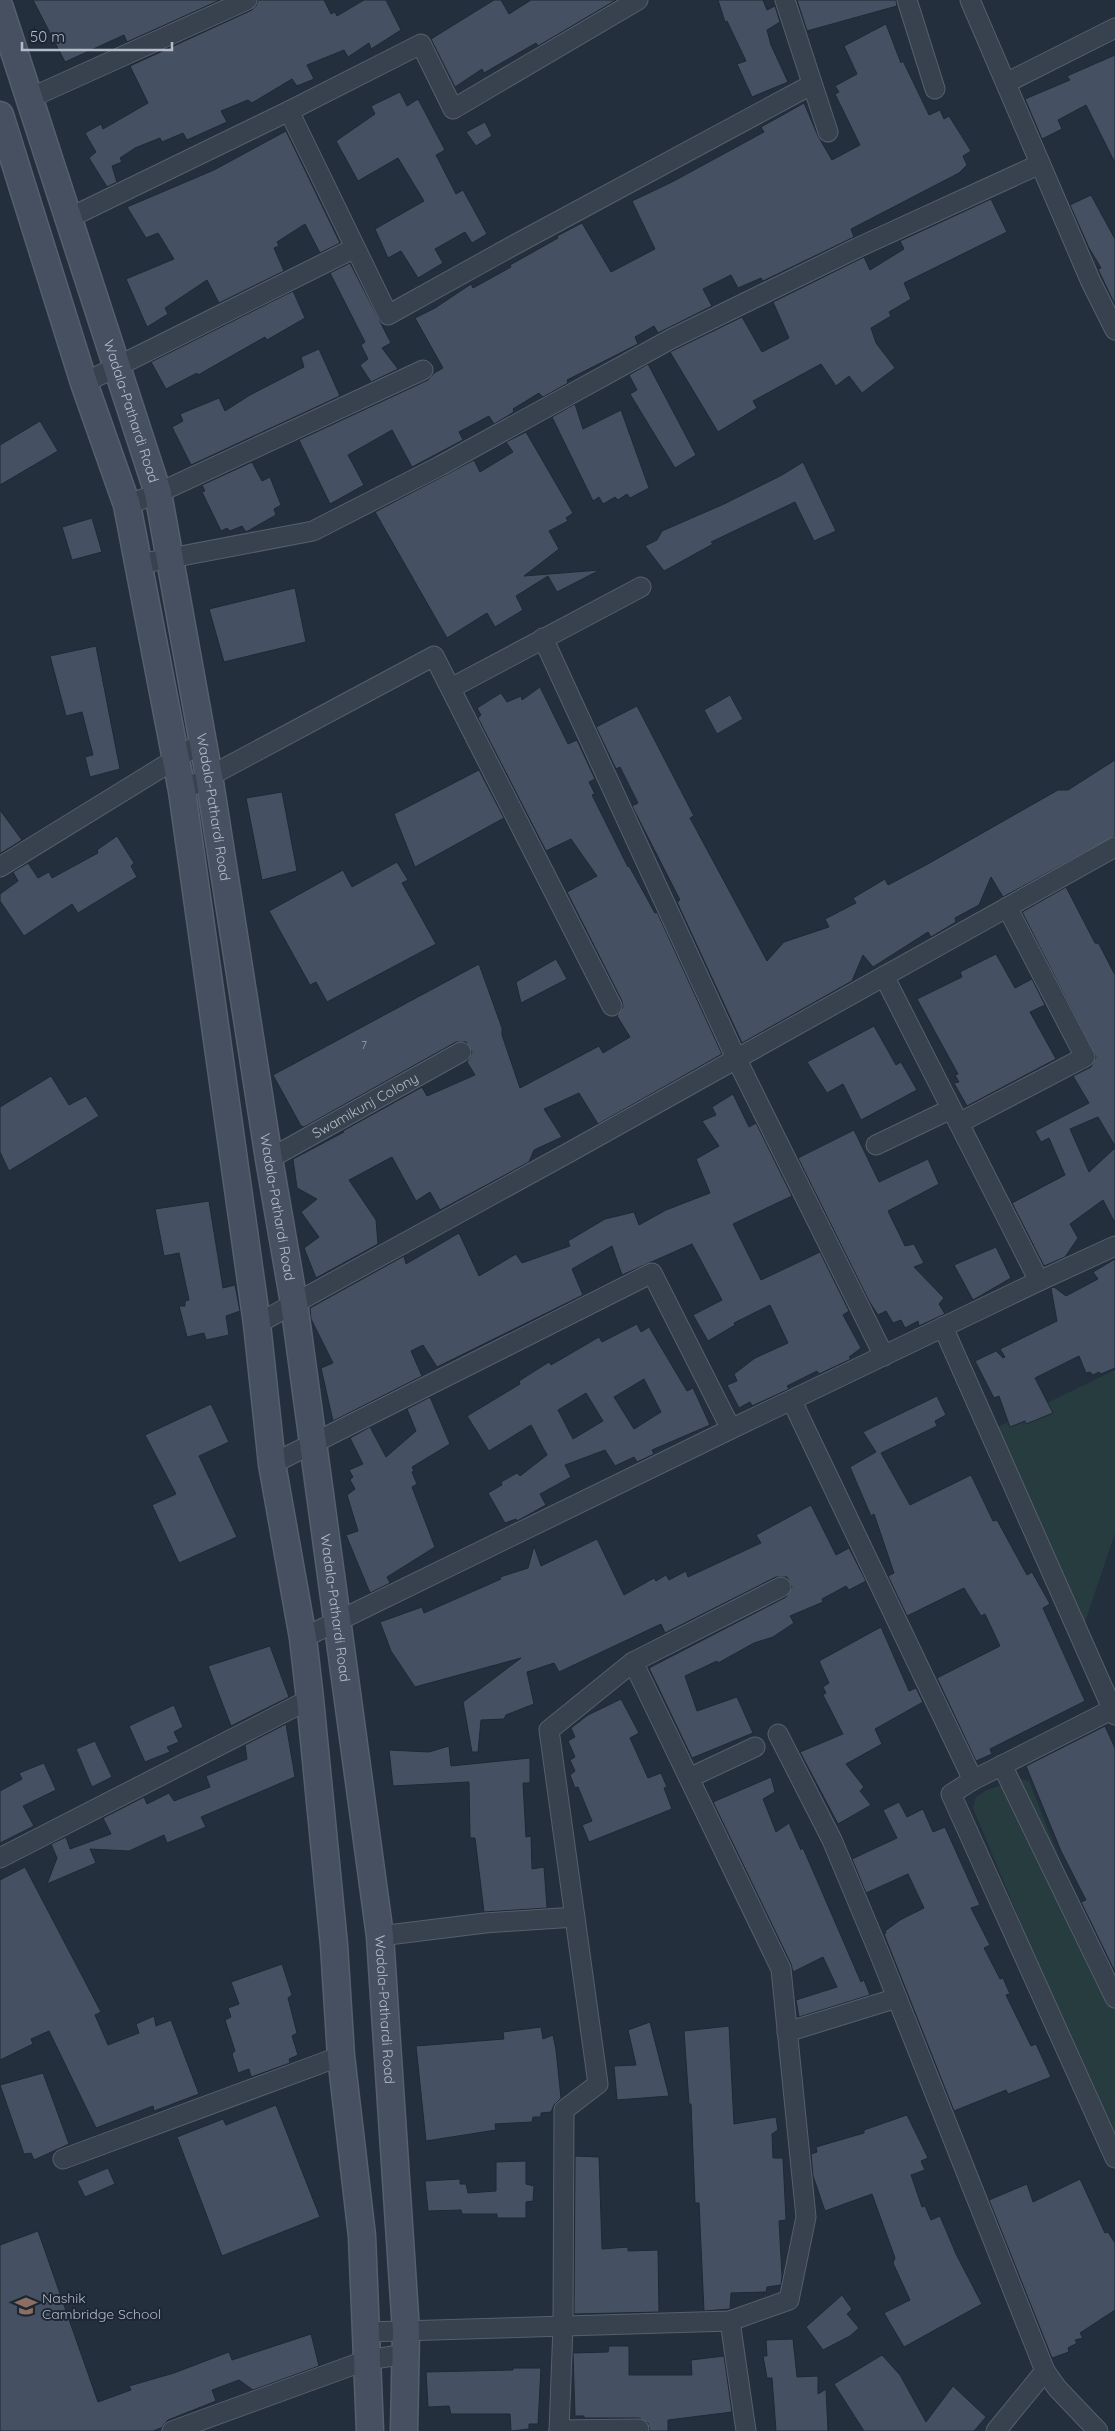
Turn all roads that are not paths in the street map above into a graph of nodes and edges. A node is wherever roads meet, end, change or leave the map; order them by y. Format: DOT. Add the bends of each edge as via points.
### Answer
graph roads {
  1 [pos="247,0"];
  2 [pos="638,0"];
  3 [pos="786,0"];
  4 [pos="907,0"];
  5 [pos="970,0"];
  6 [pos="0,8"];
  7 [pos="1115,28"];
  8 [pos="1006,83"];
  9 [pos="812,85"];
  10 [pos="935,89"];
  11 [pos="30,98"];
  12 [pos="289,111"];
  13 [pos="0,115"];
  14 [pos="828,132"];
  15 [pos="4,145"];
  16 [pos="1040,164"];
  17 [pos="69,218"];
  18 [pos="355,248"];
  19 [pos="1115,330"];
  20 [pos="118,366"];
  21 [pos="423,370"];
  22 [pos="84,383"];
  23 [pos="158,493"];
  24 [pos="127,505"];
  25 [pos="169,557"];
  26 [pos="139,564"];
  27 [pos="641,587"];
  28 [pos="543,638"];
  29 [pos="451,688"];
  30 [pos="203,742"];
  31 [pos="176,759"];
  32 [pos="209,776"];
  33 [pos="182,791"];
  34 [pos="1115,847"];
  35 [pos="0,867"];
  36 [pos="1006,907"];
  37 [pos="884,976"];
  38 [pos="612,1006"];
  39 [pos="461,1052"];
  40 [pos="736,1058"];
  41 [pos="955,1116"];
  42 [pos="876,1145"];
  43 [pos="269,1160"];
  44 [pos="1115,1246"];
  45 [pos="1039,1281"];
  46 [pos="294,1303"];
  47 [pos="256,1324"];
  48 [pos="943,1327"];
  49 [pos="884,1356"];
  50 [pos="792,1401"];
  51 [pos="731,1429"];
  52 [pos="312,1445"];
  53 [pos="272,1464"];
  54 [pos="781,1587"];
  55 [pos="339,1621"];
  56 [pos="303,1638"];
  57 [pos="633,1662"];
  58 [pos="310,1699"];
  59 [pos="1114,1711"];
  60 [pos="778,1734"];
  61 [pos="755,1746"];
  62 [pos="1002,1765"];
  63 [pos="689,1778"];
  64 [pos="973,1780"];
  65 [pos="0,1858"];
  66 [pos="575,1917"];
  67 [pos="380,1936"];
  68 [pos="897,1998"];
  69 [pos="1115,1998"];
  70 [pos="787,2032"];
  71 [pos="341,2056"];
  72 [pos="1114,2151"];
  73 [pos="63,2159"];
  74 [pos="730,2321"];
  75 [pos="564,2326"];
  76 [pos="367,2332"];
  77 [pos="406,2343"];
  78 [pos="367,2360"];
  79 [pos="1045,2371"];
  80 [pos="638,2429"];
  81 [pos="559,2430"];
  82 [pos="172,2431"];
  83 [pos="370,2431"];
  84 [pos="404,2431"];
  85 [pos="746,2431"];
  86 [pos="996,2431"];
  87 [pos="1098,2431"];
  1 -- 11 [label="street"];
  2 -- 12 [label="street" via="453,109 421,44"];
  3 -- 9 [label="street"];
  4 -- 10 [label="street"];
  5 -- 8 [label="street"];
  6 -- 11 [label="main road, Wadala-Pathardi Road"];
  7 -- 8 [label="street"];
  8 -- 16 [label="street"];
  9 -- 14 [label="street"];
  9 -- 18 [label="street" via="388,315"];
  11 -- 17 [label="main road, Wadala-Pathardi Road"];
  12 -- 17 [label="street"];
  12 -- 18 [label="street"];
  13 -- 15 [label="main road, Wadala-Pathardi Road"];
  15 -- 22 [label="main road, Wadala-Pathardi Road"];
  16 -- 19 [label="street"];
  16 -- 25 [label="street" via="671,338 440,466 313,531"];
  17 -- 20 [label="main road, Wadala-Pathardi Road"];
  18 -- 20 [label="street"];
  20 -- 22 [label="street"];
  20 -- 23 [label="main road, Wadala-Pathardi Road"];
  21 -- 23 [label="street"];
  22 -- 24 [label="main road, Wadala-Pathardi Road"];
  23 -- 24 [label="street"];
  23 -- 25 [label="main road, Wadala-Pathardi Road"];
  24 -- 26 [label="main road, Wadala-Pathardi Road"];
  25 -- 26 [label="street"];
  25 -- 30 [label="main road, Wadala-Pathardi Road"];
  26 -- 31 [label="main road, Wadala-Pathardi Road"];
  27 -- 28 [label="street"];
  28 -- 29 [label="street"];
  28 -- 40 [label="street"];
  29 -- 32 [label="street" via="434,656"];
  29 -- 38 [label="street"];
  30 -- 31 [label="street"];
  30 -- 32 [label="main road, Wadala-Pathardi Road"];
  31 -- 33 [label="main road, Wadala-Pathardi Road"];
  31 -- 35 [label="street"];
  32 -- 33 [label="street"];
  32 -- 43 [label="main road, Wadala-Pathardi Road"];
  33 -- 47 [label="main road, Wadala-Pathardi Road"];
  34 -- 36 [label="street"];
  36 -- 37 [label="street"];
  36 -- 41 [label="street" via="1085,1058"];
  37 -- 40 [label="street"];
  37 -- 41 [label="street"];
  39 -- 43 [label="street, Swamikunj Colony"];
  40 -- 46 [label="street"];
  40 -- 49 [label="street"];
  41 -- 42 [label="street"];
  41 -- 45 [label="street"];
  43 -- 46 [label="main road, Wadala-Pathardi Road"];
  44 -- 45 [label="street"];
  45 -- 48 [label="street"];
  46 -- 47 [label="street"];
  46 -- 52 [label="main road, Wadala-Pathardi Road"];
  47 -- 53 [label="main road, Wadala-Pathardi Road"];
  48 -- 49 [label="street"];
  48 -- 59 [label="street"];
  49 -- 50 [label="street"];
  50 -- 51 [label="street"];
  50 -- 64 [label="street"];
  51 -- 52 [label="street" via="652,1273"];
  51 -- 55 [label="street"];
  52 -- 53 [label="street"];
  52 -- 55 [label="main road, Wadala-Pathardi Road"];
  53 -- 56 [label="main road, Wadala-Pathardi Road"];
  54 -- 57 [label="street"];
  55 -- 56 [label="street"];
  55 -- 67 [label="main road, Wadala-Pathardi Road"];
  56 -- 58 [label="main road, Wadala-Pathardi Road"];
  57 -- 63 [label="street"];
  57 -- 66 [label="street" via="549,1730"];
  58 -- 65 [label="street"];
  58 -- 71 [label="main road, Wadala-Pathardi Road" via="334,1945"];
  59 -- 62 [label="street"];
  60 -- 68 [label="street" via="832,1840"];
  61 -- 63 [label="street"];
  62 -- 64 [label="street"];
  62 -- 69 [label="street"];
  63 -- 70 [label="street" via="781,1969"];
  64 -- 72 [label="street" via="951,1794"];
  66 -- 67 [label="street" via="485,1923"];
  66 -- 75 [label="street" via="598,2084 564,2110"];
  67 -- 77 [label="main road, Wadala-Pathardi Road"];
  68 -- 70 [label="street"];
  68 -- 79 [label="street"];
  70 -- 74 [label="street" via="806,2217 789,2300"];
  71 -- 73 [label="street"];
  71 -- 76 [label="main road, Wadala-Pathardi Road" via="362,2236"];
  74 -- 75 [label="street"];
  74 -- 85 [label="street"];
  75 -- 77 [label="street"];
  75 -- 81 [label="street"];
  76 -- 77 [label="street"];
  76 -- 78 [label="main road, Wadala-Pathardi Road"];
  77 -- 78 [label="street"];
  77 -- 84 [label="main road, Wadala-Pathardi Road"];
  78 -- 82 [label="street"];
  78 -- 83 [label="main road, Wadala-Pathardi Road"];
  79 -- 86 [label="street"];
  79 -- 87 [label="street" via="1056,2388"];
  80 -- 81 [label="street"];
}
